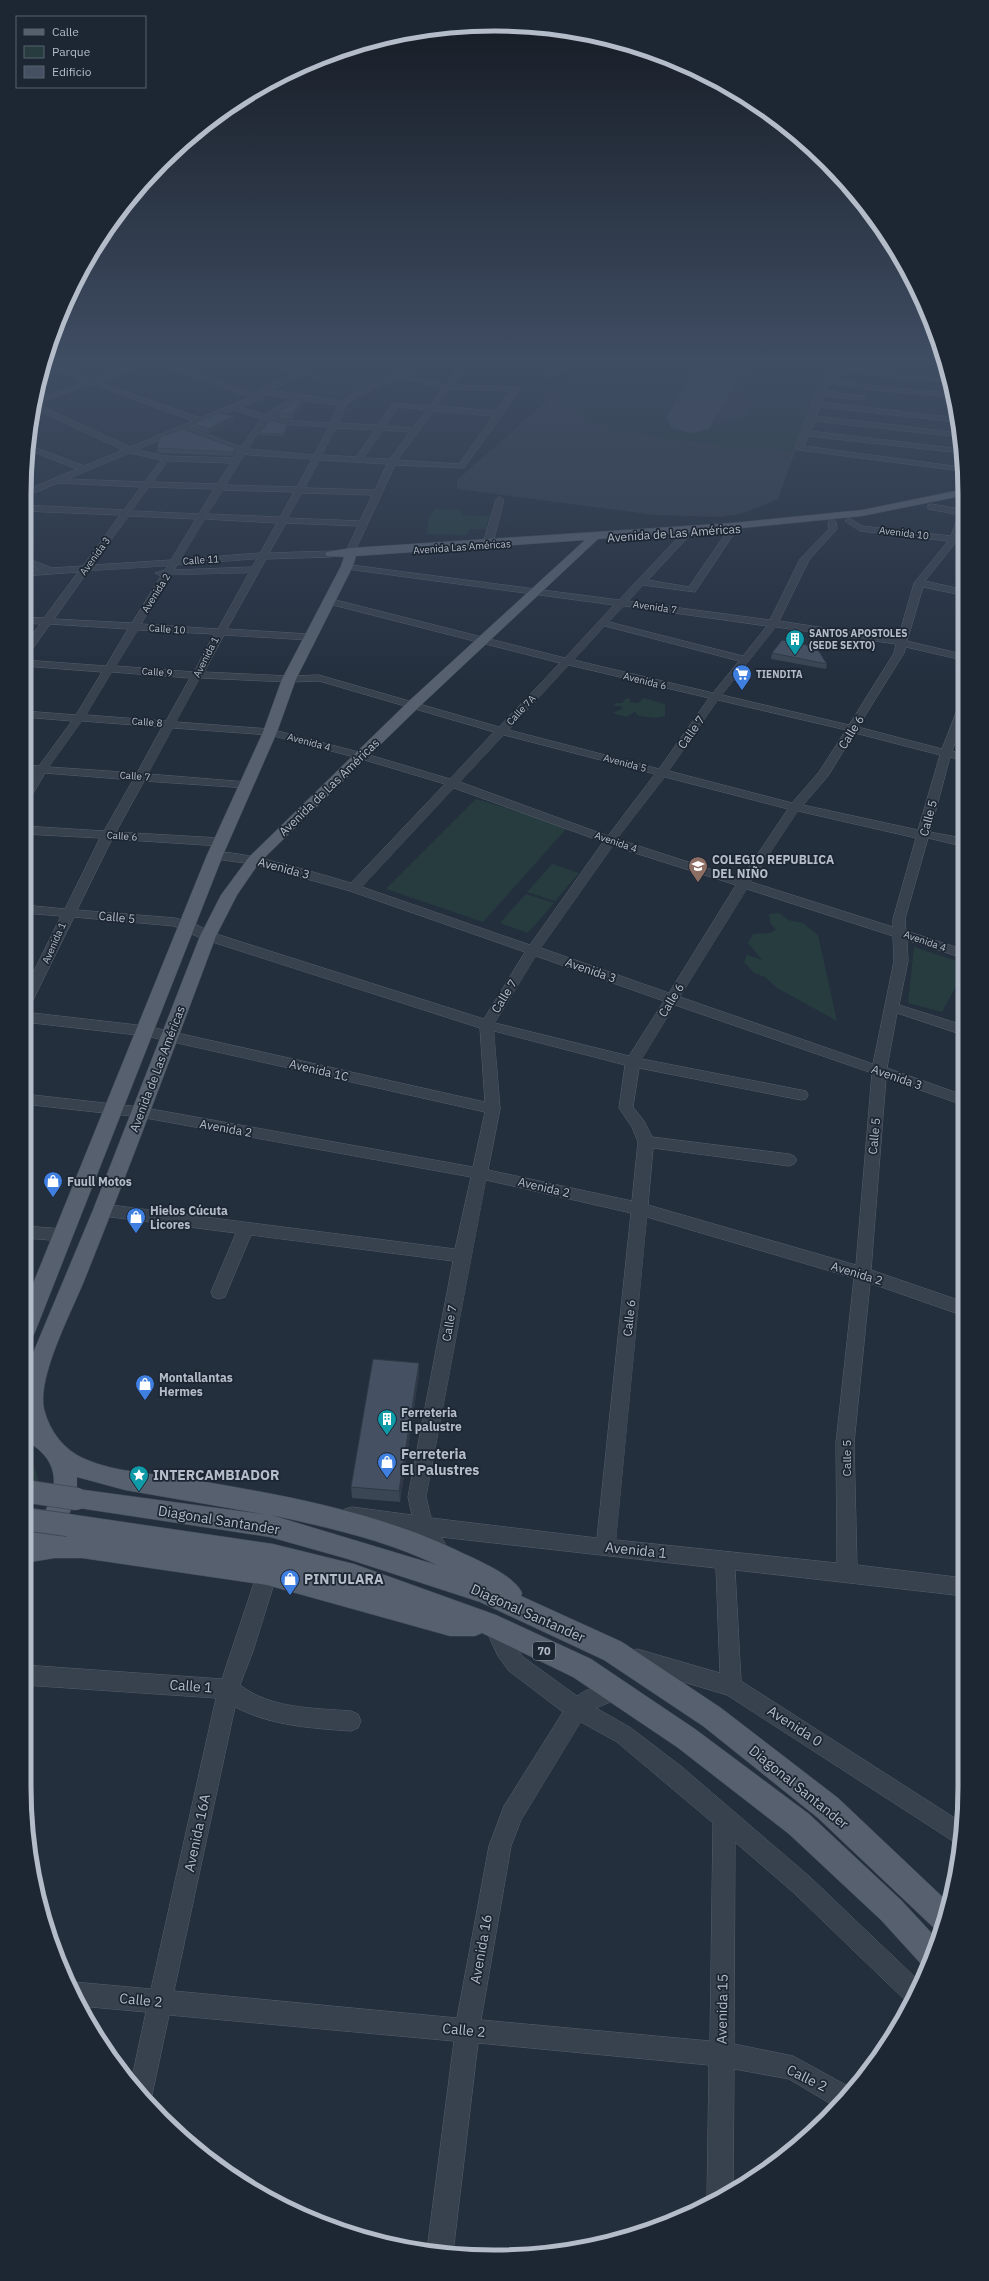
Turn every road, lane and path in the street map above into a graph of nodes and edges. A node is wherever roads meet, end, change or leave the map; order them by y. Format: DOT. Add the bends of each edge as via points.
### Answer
graph roads {
  1 [pos="78,466"];
  2 [pos="90,466"];
  3 [pos="160,466"];
  4 [pos="233,466"];
  5 [pos="311,466"];
  6 [pos="390,466"];
  7 [pos="941,466"];
  8 [pos="84,469"];
  9 [pos="957,469"];
  10 [pos="56,481"];
  11 [pos="147,484"];
  12 [pos="31,487"];
  13 [pos="220,487"];
  14 [pos="35,489"];
  15 [pos="299,490"];
  16 [pos="31,491"];
  17 [pos="377,493"];
  18 [pos="958,494"];
  19 [pos="500,500"];
  20 [pos="958,501"];
  21 [pos="931,507"];
  22 [pos="31,508"];
  23 [pos="958,512"];
  24 [pos="125,514"];
  25 [pos="202,518"];
  26 [pos="849,521"];
  27 [pos="281,522"];
  28 [pos="832,522"];
  29 [pos="362,524"];
  30 [pos="733,529"];
  31 [pos="688,532"];
  32 [pos="593,538"];
  33 [pos="958,540"];
  34 [pos="488,543"];
  35 [pos="331,554"];
  36 [pos="262,556"];
  37 [pos="349,557"];
  38 [pos="176,562"];
  39 [pos="31,563"];
  40 [pos="254,570"];
  41 [pos="55,572"];
  42 [pos="83,572"];
  43 [pos="31,573"];
  44 [pos="169,573"];
  45 [pos="641,582"];
  46 [pos="919,583"];
  47 [pos="537,591"];
  48 [pos="958,591"];
  49 [pos="328,601"];
  50 [pos="622,603"];
  51 [pos="31,621"];
  52 [pos="47,622"];
  53 [pos="603,623"];
  54 [pos="773,624"];
  55 [pos="134,627"];
  56 [pos="219,632"];
  57 [pos="309,637"];
  58 [pos="486,640"];
  59 [pos="903,643"];
  60 [pos="31,644"];
  61 [pos="958,656"];
  62 [pos="744,659"];
  63 [pos="566,662"];
  64 [pos="31,664"];
  65 [pos="108,669"];
  66 [pos="197,675"];
  67 [pos="290,679"];
  68 [pos="715,697"];
  69 [pos="414,704"];
  70 [pos="31,715"];
  71 [pos="79,718"];
  72 [pos="958,721"];
  73 [pos="170,723"];
  74 [pos="853,729"];
  75 [pos="501,731"];
  76 [pos="270,732"];
  77 [pos="946,753"];
  78 [pos="362,756"];
  79 [pos="958,756"];
  80 [pos="31,768"];
  81 [pos="42,769"];
  82 [pos="662,773"];
  83 [pos="142,777"];
  84 [pos="452,783"];
  85 [pos="247,785"];
  86 [pos="31,788"];
  87 [pos="795,807"];
  88 [pos="31,830"];
  89 [pos="924,834"];
  90 [pos="108,835"];
  91 [pos="610,841"];
  92 [pos="958,841"];
  93 [pos="218,849"];
  94 [pos="254,860"];
  95 [pos="744,883"];
  96 [pos="354,888"];
  97 [pos="31,910"];
  98 [pos="68,913"];
  99 [pos="188,926"];
  100 [pos="900,933"];
  101 [pos="208,936"];
  102 [pos="533,950"];
  103 [pos="958,953"];
  104 [pos="31,975"];
  105 [pos="39,976"];
  106 [pos="31,991"];
  107 [pos="671,999"];
  108 [pos="892,1007"];
  109 [pos="31,1018"];
  110 [pos="487,1025"];
  111 [pos="958,1028"];
  112 [pos="146,1031"];
  113 [pos="169,1037"];
  114 [pos="633,1062"];
  115 [pos="879,1071"];
  116 [pos="801,1095"];
  117 [pos="958,1098"];
  118 [pos="31,1100"];
  119 [pos="115,1108"];
  120 [pos="493,1109"];
  121 [pos="140,1112"];
  122 [pos="646,1142"];
  123 [pos="789,1160"];
  124 [pos="478,1173"];
  125 [pos="640,1209"];
  126 [pos="103,1210"];
  127 [pos="246,1228"];
  128 [pos="31,1233"];
  129 [pos="64,1235"];
  130 [pos="462,1256"];
  131 [pos="863,1274"];
  132 [pos="219,1292"];
  133 [pos="958,1307"];
  134 [pos="31,1315"];
  135 [pos="31,1434"];
  136 [pos="51,1447"];
  137 [pos="31,1492"];
  138 [pos="308,1513"];
  139 [pos="31,1520"];
  140 [pos="424,1527"];
  141 [pos="31,1547"];
  142 [pos="606,1548"];
  143 [pos="31,1551"];
  144 [pos="443,1557"];
  145 [pos="725,1559"];
  146 [pos="847,1572"];
  147 [pos="267,1574"];
  148 [pos="958,1586"];
  149 [pos="490,1625"];
  150 [pos="556,1625"];
  151 [pos="613,1651"];
  152 [pos="31,1675"];
  153 [pos="731,1686"];
  154 [pos="228,1689"];
  155 [pos="615,1690"];
  156 [pos="577,1709"];
  157 [pos="351,1721"];
  158 [pos="724,1819"];
  159 [pos="956,1831"];
  160 [pos="940,1914"];
  161 [pos="928,1950"];
  162 [pos="911,1990"];
  163 [pos="80,1995"];
  164 [pos="160,2002"];
  165 [pos="467,2031"];
  166 [pos="721,2054"];
  167 [pos="142,2087"];
  168 [pos="840,2095"];
  169 [pos="720,2191"];
  170 [pos="441,2247"];
  1 -- 8 [label="street"];
  2 -- 8 [label="street"];
  3 -- 11 [label="street, Avenida 3"];
  4 -- 13 [label="street, Avenida 2"];
  5 -- 15 [label="street, Avenida 1"];
  6 -- 17 [label="street"];
  7 -- 9 [label="street"];
  8 -- 10 [label="street"];
  10 -- 11 [label="street"];
  10 -- 14 [label="street"];
  11 -- 13 [label="street"];
  11 -- 24 [label="street, Avenida 3"];
  12 -- 14 [label="street"];
  13 -- 15 [label="street"];
  13 -- 25 [label="street, Avenida 2"];
  14 -- 16 [label="street"];
  15 -- 17 [label="street"];
  15 -- 27 [label="street, Avenida 1"];
  17 -- 29 [label="street"];
  18 -- 34 [label="main road, Avenida de Las Américas" via="862,513 732,526"];
  19 -- 34 [label="street"];
  20 -- 21 [label="main road, Avenida de Las Américas"];
  21 -- 23 [label="street"];
  21 -- 26 [label="main road, Avenida de Las Américas"];
  22 -- 24 [label="street"];
  24 -- 25 [label="street"];
  24 -- 42 [label="street, Avenida 3"];
  25 -- 27 [label="street"];
  25 -- 38 [label="street, Avenida 2"];
  26 -- 28 [label="main road, Avenida de Las Américas"];
  26 -- 33 [label="street, Avenida 10" via="860,528"];
  27 -- 29 [label="street"];
  27 -- 36 [label="street, Avenida 1"];
  28 -- 30 [label="main road, Avenida de Las Américas"];
  28 -- 54 [label="street, Calle 7" via="833,529 806,559"];
  29 -- 37 [label="street"];
  30 -- 31 [label="main road, Avenida de Las Américas"];
  30 -- 45 [label="street" via="692,590"];
  31 -- 32 [label="main road, Avenida de Las Américas"];
  31 -- 45 [label="street, Calle 7A"];
  32 -- 37 [label="main road, Avenida Las Américas"];
  32 -- 47 [label="main road, Avenida de Las Américas"];
  33 -- 46 [label="street, Calle 6"];
  34 -- 37 [label="main road, Avenida de Las Américas"];
  35 -- 36 [label="street, Calle 11"];
  35 -- 37 [label="main road, Avenida Las Américas"];
  36 -- 38 [label="street, Calle 11"];
  36 -- 40 [label="street, Avenida 1"];
  37 -- 47 [label="street, Avenida 7"];
  37 -- 49 [label="main road, Avenida de Las Américas"];
  38 -- 42 [label="street, Calle 11"];
  38 -- 44 [label="street, Avenida 2"];
  39 -- 41 [label="street"];
  40 -- 44 [label="street"];
  40 -- 56 [label="street, Avenida 1"];
  41 -- 42 [label="street"];
  41 -- 43 [label="street"];
  42 -- 44 [label="street"];
  42 -- 52 [label="street, Avenida 3"];
  44 -- 55 [label="street, Avenida 2"];
  45 -- 50 [label="street, Calle 7A"];
  46 -- 48 [label="street"];
  46 -- 59 [label="street, Calle 6"];
  47 -- 50 [label="street, Avenida 7"];
  47 -- 58 [label="main road, Avenida de Las Américas"];
  49 -- 57 [label="main road, Avenida de Las Américas"];
  49 -- 58 [label="street, Avenida 6"];
  50 -- 53 [label="street, Calle 7A"];
  50 -- 54 [label="street, Avenida 7"];
  51 -- 52 [label="street, Calle 10"];
  52 -- 55 [label="street, Calle 10"];
  52 -- 60 [label="street, Avenida 3"];
  53 -- 62 [label="street"];
  53 -- 63 [label="street, Calle 7A"];
  54 -- 59 [label="street, Avenida 7"];
  54 -- 62 [label="street, Calle 7"];
  55 -- 56 [label="street, Calle 10"];
  55 -- 65 [label="street, Avenida 2"];
  56 -- 57 [label="street, Calle 10"];
  56 -- 66 [label="street, Avenida 1"];
  57 -- 67 [label="main road, Avenida de Las Américas"];
  58 -- 63 [label="street, Avenida 6"];
  58 -- 69 [label="main road, Avenida de Las Américas"];
  59 -- 61 [label="street, Avenida 7"];
  59 -- 74 [label="street, Calle 6" via="899,654"];
  62 -- 68 [label="street, Calle 7"];
  63 -- 68 [label="street, Avenida 6"];
  63 -- 75 [label="street, Calle 7A"];
  64 -- 65 [label="street, Calle 9"];
  65 -- 66 [label="street, Calle 9"];
  65 -- 71 [label="street, Avenida 2"];
  66 -- 67 [label="street, Calle 9"];
  66 -- 73 [label="street, Avenida 1"];
  67 -- 69 [label="street, Avenida 5" via="330,680"];
  67 -- 76 [label="main road, Avenida de Las Américas"];
  68 -- 74 [label="street, Avenida 6"];
  68 -- 82 [label="street, Calle 7"];
  69 -- 75 [label="street, Avenida 5"];
  69 -- 78 [label="main road, Avenida de Las Américas"];
  70 -- 71 [label="street, Calle 8"];
  71 -- 73 [label="street, Calle 8"];
  71 -- 81 [label="street, Avenida 2"];
  72 -- 77 [label="street, Calle 5"];
  73 -- 76 [label="street, Calle 8"];
  73 -- 83 [label="street, Avenida 1"];
  74 -- 77 [label="street, Avenida 6"];
  74 -- 87 [label="street, Calle 6" via="824,774"];
  75 -- 82 [label="street, Avenida 5"];
  75 -- 84 [label="street, Calle 7A"];
  76 -- 78 [label="street, Avenida 4"];
  76 -- 85 [label="main road, Avenida de Las Américas"];
  77 -- 79 [label="street, Avenida 6"];
  77 -- 89 [label="street, Calle 5"];
  78 -- 84 [label="street, Avenida 4"];
  78 -- 94 [label="main road, Avenida de Las Américas"];
  80 -- 81 [label="street, Calle 7"];
  81 -- 83 [label="street, Calle 7"];
  81 -- 86 [label="street, Avenida 2"];
  82 -- 87 [label="street, Avenida 5"];
  82 -- 91 [label="street, Calle 7"];
  83 -- 85 [label="street, Calle 7"];
  83 -- 90 [label="street, Avenida 1"];
  84 -- 91 [label="street, Avenida 4"];
  84 -- 96 [label="street, Calle 7A"];
  85 -- 93 [label="main road, Avenida de Las Américas"];
  87 -- 89 [label="street, Avenida 5" via="911,834"];
  87 -- 95 [label="street, Calle 6"];
  88 -- 90 [label="street, Calle 6"];
  89 -- 92 [label="street, Avenida 5"];
  89 -- 100 [label="street, Calle 5" via="899,919"];
  90 -- 93 [label="street, Calle 6"];
  90 -- 98 [label="street, Avenida 1"];
  91 -- 95 [label="street, Avenida 4"];
  91 -- 102 [label="street, Calle 7"];
  93 -- 94 [label="street, Avenida 3"];
  93 -- 99 [label="main road, Avenida de Las Américas"];
  94 -- 96 [label="street, Avenida 3"];
  94 -- 101 [label="main road, Avenida de Las Américas" via="229,895"];
  95 -- 100 [label="street, Avenida 4"];
  95 -- 107 [label="street, Calle 6"];
  96 -- 102 [label="street, Avenida 3"];
  97 -- 98 [label="street, Calle 5"];
  98 -- 99 [label="street, Calle 5" via="175,922"];
  98 -- 105 [label="street, Avenida 1"];
  99 -- 101 [label="street, Calle 5"];
  99 -- 112 [label="main road, Avenida de Las Américas"];
  100 -- 103 [label="street, Avenida 4"];
  100 -- 108 [label="street, Calle 5" via="901,961"];
  101 -- 110 [label="street, Calle 5"];
  101 -- 113 [label="main road, Avenida de Las Américas"];
  102 -- 107 [label="street, Avenida 3"];
  102 -- 110 [label="street, Calle 7"];
  104 -- 105 [label="street"];
  105 -- 106 [label="street, Avenida 1"];
  107 -- 114 [label="street, Calle 6"];
  107 -- 115 [label="street, Avenida 3"];
  108 -- 111 [label="street"];
  108 -- 115 [label="street, Calle 5"];
  109 -- 112 [label="street, Avenida 1C"];
  110 -- 114 [label="street, Calle 5"];
  110 -- 120 [label="street, Calle 7"];
  112 -- 113 [label="street, Avenida 1C"];
  112 -- 119 [label="main road, Avenida de Las Américas"];
  113 -- 120 [label="street, Avenida 1C"];
  113 -- 121 [label="main road, Avenida de Las Américas"];
  114 -- 116 [label="street, Calle 5"];
  114 -- 122 [label="street, Calle 6" via="626,1108 639,1125"];
  115 -- 117 [label="street, Avenida 3"];
  115 -- 131 [label="street, Calle 5"];
  118 -- 119 [label="street, Avenida 2"];
  119 -- 121 [label="street, Avenida 2"];
  119 -- 129 [label="main road, Avenida de Las Américas"];
  120 -- 124 [label="street, Calle 7"];
  121 -- 124 [label="street, Avenida 2"];
  121 -- 126 [label="main road, Avenida de Las Américas"];
  122 -- 123 [label="street"];
  122 -- 125 [label="street, Calle 6"];
  124 -- 125 [label="street, Avenida 2"];
  124 -- 130 [label="street, Calle 7"];
  125 -- 131 [label="street, Avenida 2"];
  125 -- 142 [label="street, Calle 6"];
  126 -- 127 [label="street"];
  126 -- 136 [label="main road, Avenida de Las Américas" via="31,1391 32,1412"];
  127 -- 130 [label="street"];
  127 -- 132 [label="street"];
  128 -- 129 [label="street"];
  129 -- 134 [label="main road, Avenida de Las Américas"];
  130 -- 140 [label="street, Calle 7" via="417,1497"];
  131 -- 133 [label="street, Avenida 2"];
  131 -- 146 [label="street, Calle 5" via="845,1443"];
  135 -- 136 [label="main road"];
  136 -- 138 [label="main road" via="80,1467 110,1477 188,1489"];
  136 -- 141 [label="main road, Avenida de Las Américas" via="66,1482 58,1513 46,1533"];
  137 -- 150 [label="main road, Diagonal Santander / 70, bridge" via="270,1526 485,1592"];
  138 -- 140 [label="street, Avenida 1" via="338,1513"];
  138 -- 144 [label="main road" via="413,1543"];
  139 -- 149 [label="main road, Diagonal Santander / 70, bridge" via="273,1555 354,1575"];
  140 -- 142 [label="street, Avenida 1"];
  140 -- 144 [label="street, Calle 7"];
  142 -- 145 [label="street, Avenida 1"];
  143 -- 147 [label="main road" via="55,1547 82,1547"];
  144 -- 150 [label="main road" via="492,1581"];
  145 -- 146 [label="street, Avenida 1"];
  145 -- 153 [label="street"];
  146 -- 148 [label="street, Avenida 1"];
  147 -- 149 [label="main road" via="450,1624"];
  147 -- 154 [label="street, Avenida 16A"];
  149 -- 155 [label="main road, Diagonal Santander / 70" via="582,1668"];
  149 -- 156 [label="street, Diagonal Santander" via="516,1664"];
  150 -- 151 [label="main road, Diagonal Santander / 70"];
  151 -- 153 [label="street, Avenida 0"];
  151 -- 160 [label="main road, Diagonal Santander / 70" via="712,1717 828,1808"];
  152 -- 154 [label="street, Calle 1"];
  153 -- 159 [label="street, Avenida 0"];
  154 -- 157 [label="street, Calle 1" via="240,1700 252,1706 286,1714"];
  154 -- 164 [label="street, Avenida 16A"];
  155 -- 156 [label="street, Avenida 16" via="592,1698"];
  155 -- 161 [label="main road, Diagonal Santander / 70" via="686,1738 799,1824 892,1910"];
  156 -- 158 [label="street, Diagonal Santander" via="624,1735"];
  156 -- 165 [label="street, Avenida 16" via="512,1814 500,1846"];
  158 -- 162 [label="street, Diagonal Santander" via="802,1885"];
  158 -- 166 [label="street, Avenida 15"];
  163 -- 164 [label="street, Calle 2"];
  164 -- 165 [label="street, Calle 2"];
  164 -- 167 [label="street, Avenida 16A"];
  165 -- 166 [label="street, Calle 2"];
  165 -- 170 [label="street, Avenida 16"];
  166 -- 168 [label="street, Calle 2" via="793,2068"];
  166 -- 169 [label="street, Avenida 15"];
}
